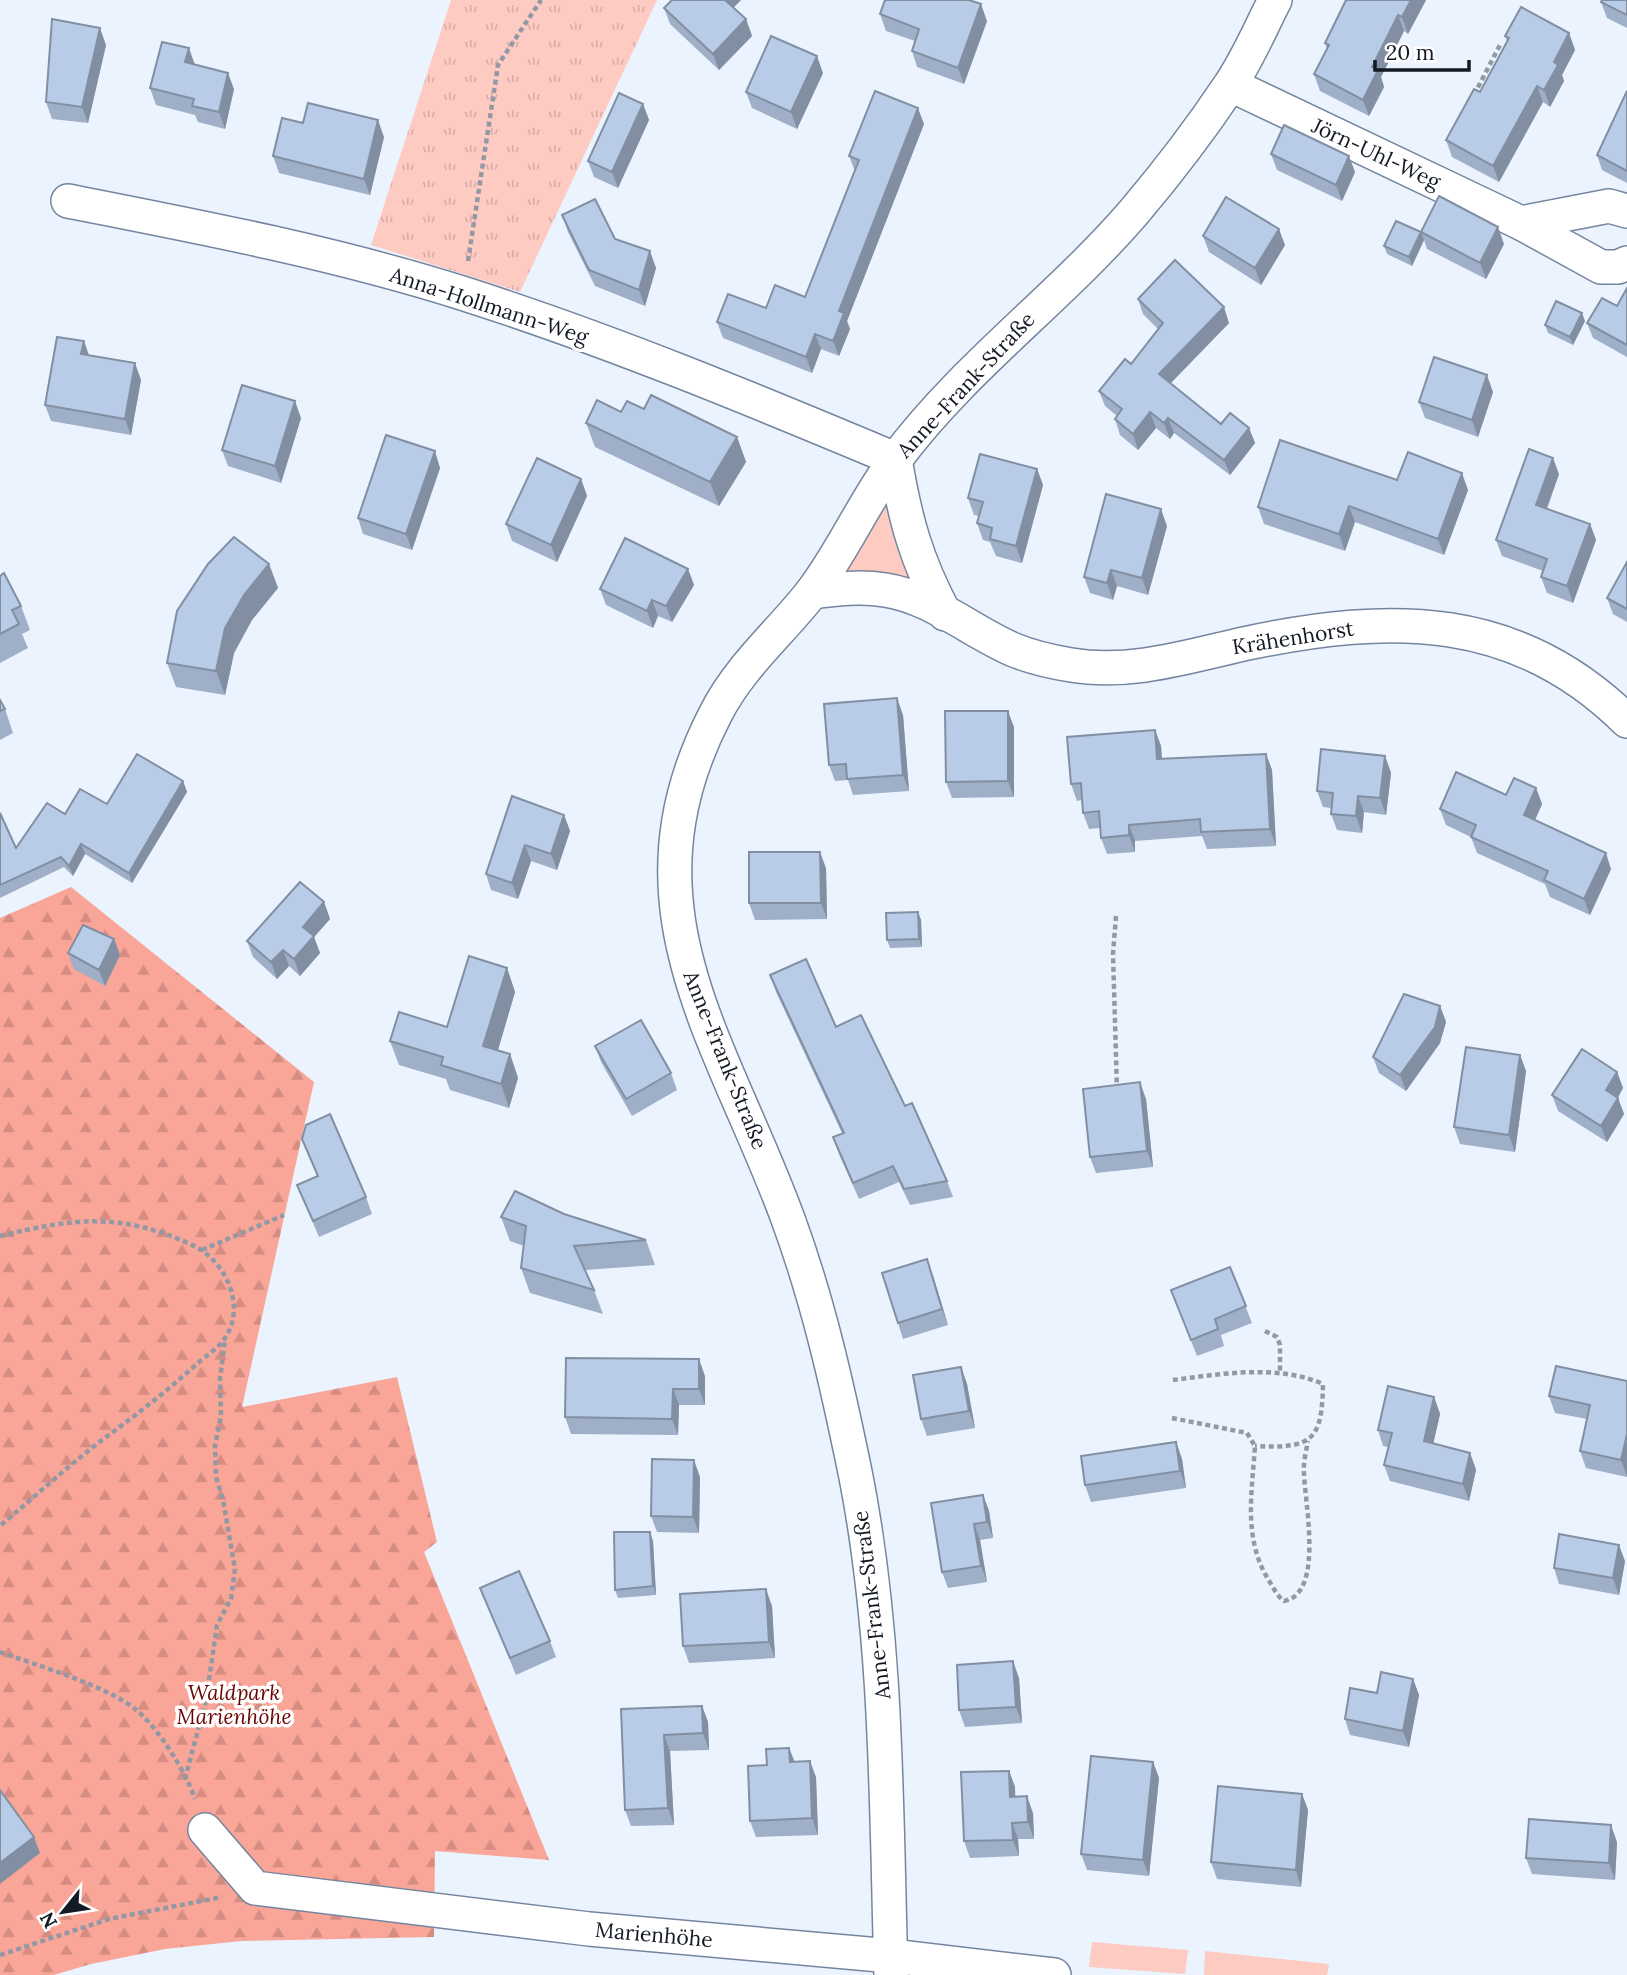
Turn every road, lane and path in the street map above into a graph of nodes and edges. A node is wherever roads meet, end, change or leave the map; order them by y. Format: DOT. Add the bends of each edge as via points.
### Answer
graph roads {
  1 [pos="541,0"];
  2 [pos="1275,0"];
  3 [pos="1501,43"];
  4 [pos="1231,85"];
  5 [pos="1472,100"];
  6 [pos="68,201"];
  7 [pos="1627,211"];
  8 [pos="1521,223"];
  9 [pos="1627,263"];
  10 [pos="463,293"];
  11 [pos="895,459"];
  12 [pos="812,592"];
  13 [pos="945,614"];
  14 [pos="1627,721"];
  15 [pos="1116,916"];
  16 [pos="1117,1093"];
  17 [pos="284,1215"];
  18 [pos="0,1236"];
  19 [pos="202,1250"];
  20 [pos="1265,1331"];
  21 [pos="225,1339"];
  22 [pos="1280,1373"];
  23 [pos="1172,1380"];
  24 [pos="1172,1418"];
  25 [pos="1308,1441"];
  26 [pos="1255,1446"];
  27 [pos="0,1526"];
  28 [pos="0,1652"];
  29 [pos="185,1779"];
  30 [pos="205,1830"];
  31 [pos="255,1888"];
  32 [pos="0,1955"];
  33 [pos="891,1966"];
  34 [pos="1054,1975"];
  1 -- 10 [label="path" via="498,65"];
  2 -- 4 [label="street, Anne-Frank-Straße"];
  3 -- 5 [label="path"];
  4 -- 8 [label="street, Jörn-Uhl-Weg"];
  4 -- 11 [label="street, Anne-Frank-Straße" via="1133,213"];
  6 -- 10 [label="street, Anna-Hollmann-Weg" via="254,239"];
  7 -- 8 [label="street" via="1609,206"];
  8 -- 9 [label="street, Jörn-Uhl-Weg" via="1601,267"];
  10 -- 11 [label="street, Anna-Hollmann-Weg" via="684,371"];
  11 -- 12 [label="street, Anne-Frank-Straße"];
  11 -- 13 [label="street" via="922,571"];
  12 -- 13 [label="street, Krähenhorst" via="887,590"];
  12 -- 33 [label="street, Anne-Frank-Straße" via="745,668 697,752 675,845 674,893 679,937 699,1007 789,1221 818,1307 837,1385 872,1579 885,1714"];
  13 -- 14 [label="street, Krähenhorst" via="1016,651 1071,665 1125,668 1300,634 1359,627 1446,627 1513,645 1561,669 1602,696"];
  15 -- 16 [label="path"];
  17 -- 19 [label="path"];
  18 -- 19 [label="path" via="79,1219 110,1221 170,1235"];
  19 -- 21 [label="path" via="220,1268 231,1289 235,1315"];
  20 -- 22 [label="path" via="1277,1337 1280,1345"];
  21 -- 27 [label="path"];
  21 -- 29 [label="path" via="216,1477 235,1569 231,1599 217,1625 206,1700"];
  22 -- 23 [label="path"];
  22 -- 25 [label="path" via="1306,1376 1322,1384 1320,1424"];
  24 -- 26 [label="path" via="1247,1433"];
  25 -- 26 [label="path"];
  25 -- 26 [label="path" via="1303,1470 1308,1572 1303,1590 1293,1600 1284,1601 1254,1550 1250,1532"];
  28 -- 29 [label="path" via="72,1678 135,1708 157,1732"];
  29 -- 30 [label="path"];
  30 -- 31 [label="street"];
  31 -- 32 [label="path" via="109,1919"];
  31 -- 33 [label="street, Marienhöhe"];
  33 -- 34 [label="street, Marienhöhe"];
}
